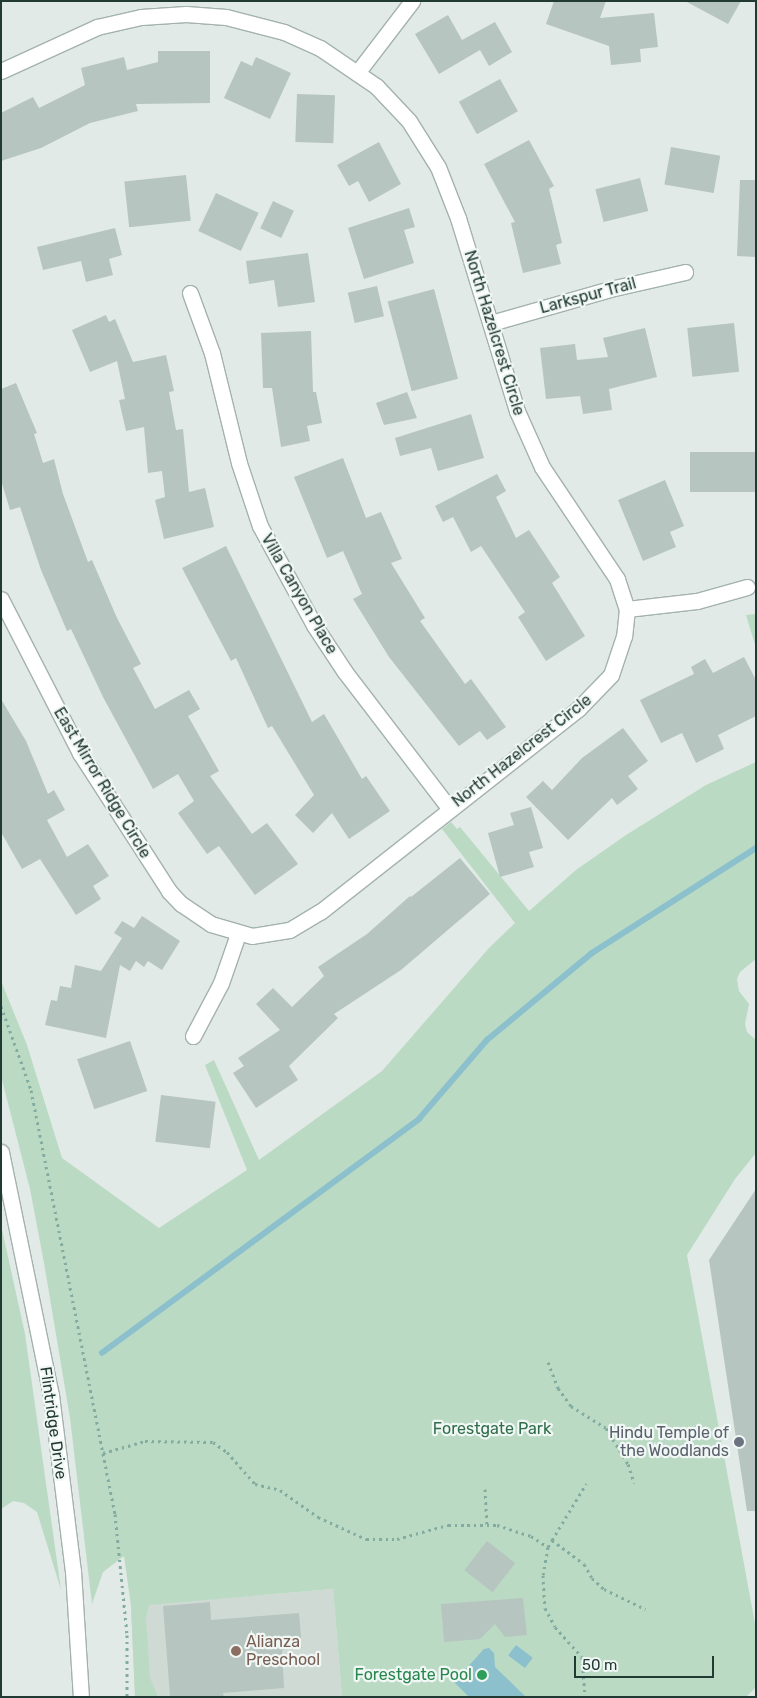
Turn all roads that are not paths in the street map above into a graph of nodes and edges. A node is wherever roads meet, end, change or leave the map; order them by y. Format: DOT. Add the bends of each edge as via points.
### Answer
graph roads {
  1 [pos="412,1"];
  2 [pos="1,71"];
  3 [pos="357,73"];
  4 [pos="685,272"];
  5 [pos="190,293"];
  6 [pos="491,323"];
  7 [pos="747,587"];
  8 [pos="1,599"];
  9 [pos="627,609"];
  10 [pos="449,808"];
  11 [pos="238,934"];
  12 [pos="193,1036"];
  13 [pos="1,1152"];
  14 [pos="81,1697"];
  1 -- 3 [label="street"];
  2 -- 3 [label="street, North Hazelcrest Circle" via="98,27 141,17 186,14 226,17 284,32 320,48"];
  3 -- 6 [label="street, North Hazelcrest Circle" via="376,86 409,121 438,168"];
  4 -- 6 [label="street, Larkspur Trail" via="610,289"];
  5 -- 10 [label="street, Villa Canyon Place" via="212,353 239,462 260,526 309,617 340,664"];
  6 -- 9 [label="street, North Hazelcrest Circle" via="508,388 542,467 617,579"];
  7 -- 9 [label="street" via="697,601"];
  8 -- 11 [label="street, East Mirror Ridge Circle" via="80,753 169,891 195,915"];
  9 -- 10 [label="street, North Hazelcrest Circle" via="624,636 611,675 598,692"];
  10 -- 11 [label="street, North Hazelcrest Circle" via="306,921 272,935"];
  11 -- 12 [label="street" via="221,983"];
  13 -- 14 [label="street, Flintridge Drive" via="51,1395 73,1571"];
}
